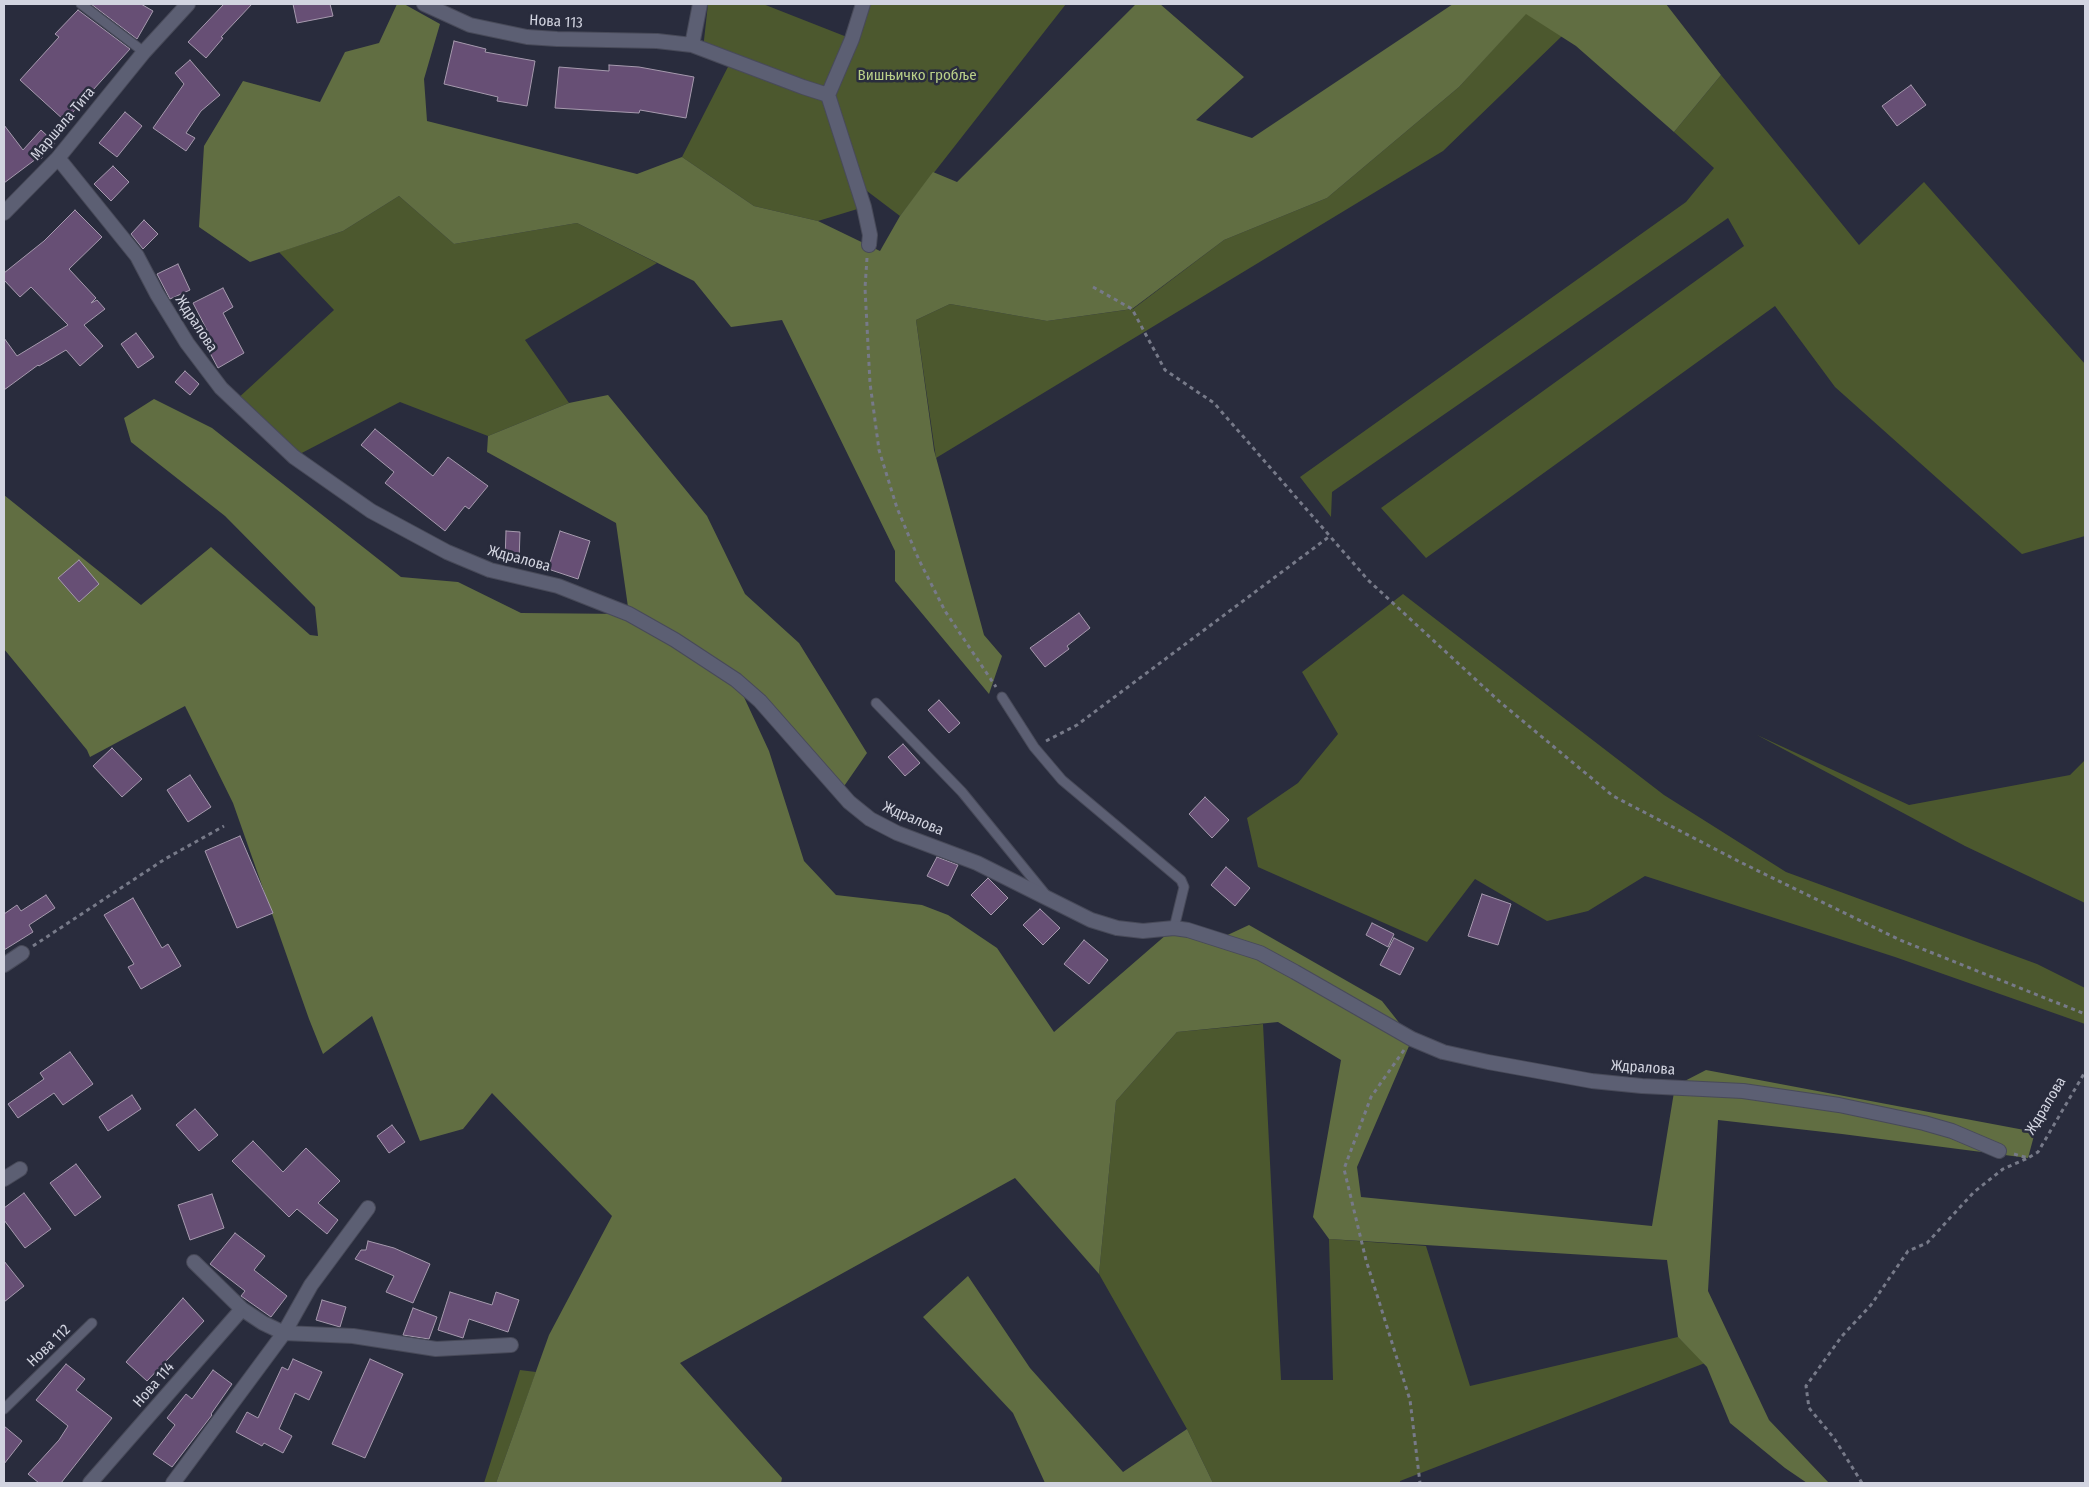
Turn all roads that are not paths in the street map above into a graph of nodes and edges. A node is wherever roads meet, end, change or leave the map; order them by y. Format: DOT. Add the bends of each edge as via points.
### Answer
graph roads {
  1 [pos="82,4"];
  2 [pos="188,4"];
  3 [pos="424,4"];
  4 [pos="700,4"];
  5 [pos="864,4"];
  6 [pos="692,46"];
  7 [pos="144,52"];
  8 [pos="828,94"];
  9 [pos="58,158"];
  10 [pos="4,213"];
  11 [pos="869,245"];
  12 [pos="1002,698"];
  13 [pos="876,703"];
  14 [pos="1048,898"];
  15 [pos="1174,928"];
  16 [pos="22,954"];
  17 [pos="4,965"];
  18 [pos="1999,1151"];
  19 [pos="20,1169"];
  20 [pos="4,1179"];
  21 [pos="368,1208"];
  22 [pos="194,1262"];
  23 [pos="242,1309"];
  24 [pos="92,1323"];
  25 [pos="284,1333"];
  26 [pos="511,1344"];
  27 [pos="4,1410"];
  28 [pos="90,1483"];
  29 [pos="173,1483"];
  1 -- 7 [label="lane"];
  2 -- 7 [label="street, Маршала Тита"];
  3 -- 6 [label="street, Нова 113" via="470,24 518,35 658,41"];
  4 -- 6 [label="street"];
  5 -- 8 [label="street"];
  6 -- 8 [label="street, Нова 113"];
  7 -- 9 [label="street, Маршала Тита"];
  8 -- 11 [label="street" via="864,207"];
  9 -- 10 [label="street, Маршала Тита"];
  9 -- 14 [label="street, Ждралова" via="137,256 187,343 221,388 294,456 371,511 447,552 490,570 558,586 637,618 736,680 760,701 849,802 870,819 897,833 977,863"];
  12 -- 15 [label="lane" via="1034,747 1062,780 1181,880 1184,887"];
  13 -- 14 [label="lane, Ждралова" via="962,792"];
  14 -- 15 [label="street, Ждралова" via="1091,920 1117,928 1143,931"];
  15 -- 18 [label="street, Ждралова" via="1260,953 1412,1039 1443,1052 1592,1081 1744,1091 1839,1106 1924,1122"];
  16 -- 17 [label="street"];
  19 -- 20 [label="street"];
  21 -- 25 [label="street" via="311,1286"];
  22 -- 23 [label="street"];
  23 -- 25 [label="street"];
  23 -- 28 [label="street, Нова 114"];
  24 -- 27 [label="lane, Нова 112"];
  25 -- 26 [label="street" via="353,1336 436,1349"];
  25 -- 29 [label="street"];
}
